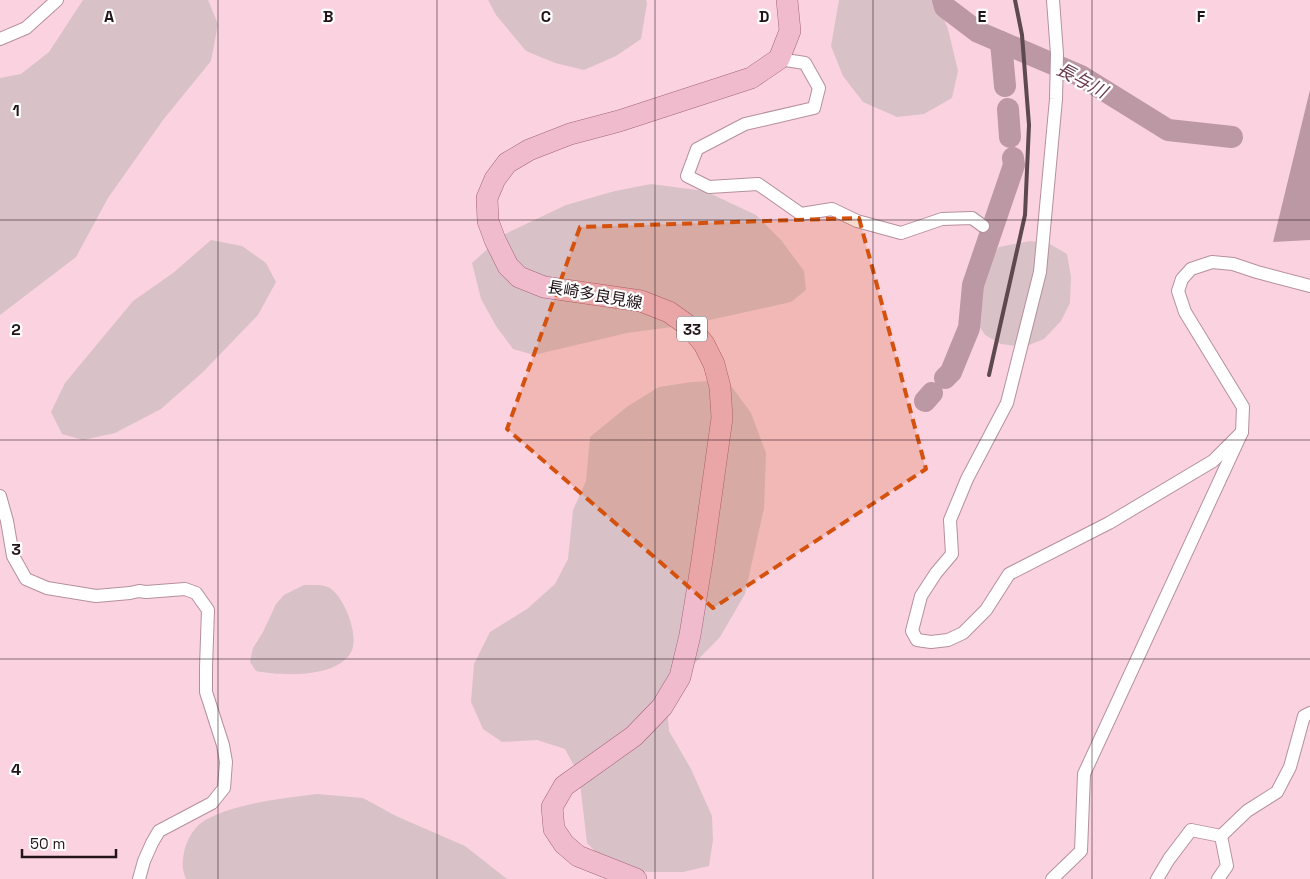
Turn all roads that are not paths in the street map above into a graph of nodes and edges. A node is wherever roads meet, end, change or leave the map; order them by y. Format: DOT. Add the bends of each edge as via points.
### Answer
graph roads {
  1 [pos="57,0"];
  2 [pos="788,0"];
  3 [pos="1053,0"];
  4 [pos="0,39"];
  5 [pos="779,59"];
  6 [pos="983,226"];
  7 [pos="1310,286"];
  8 [pos="1242,432"];
  9 [pos="0,496"];
  10 [pos="1310,713"];
  11 [pos="1221,836"];
  12 [pos="139,879"];
  13 [pos="636,879"];
  14 [pos="1052,879"];
  15 [pos="1157,879"];
  16 [pos="1218,879"];
  1 -- 4 [label="street" via="26,28"];
  2 -- 5 [label="main road" via="790,31"];
  3 -- 8 [label="street" via="1056,99 1040,272 1007,403 967,478 950,520 952,554 921,596 912,631 917,640 948,640 963,633 986,610 1009,574 1108,523 1213,460"];
  5 -- 6 [label="street" via="805,63 818,88 814,108 744,124 697,149 687,176 709,188 758,184 801,214 832,209 857,221 901,233 942,219 972,218"];
  5 -- 13 [label="main road, 長崎多良見線 / 33" via="751,78 570,134 529,150 507,163 487,198 492,234 508,266 519,277 544,287 641,301 669,312 690,327 704,344 714,364 720,388 722,418 690,634 680,676 662,707 634,736 564,786 552,807 554,829 564,844 578,856"];
  7 -- 8 [label="street" via="1233,264 1212,262 1191,269 1182,279 1178,291 1185,312 1242,407"];
  8 -- 14 [label="street" via="1084,774 1081,852"];
  9 -- 12 [label="street" via="12,556 26,579 47,588 96,596 185,589 196,593 208,610 206,692 226,762 224,788 212,803 159,831"];
  10 -- 11 [label="street" via="1304,716 1290,767 1277,792 1247,811"];
  11 -- 15 [label="street" via="1191,830"];
  11 -- 16 [label="street" via="1227,866"];
}
